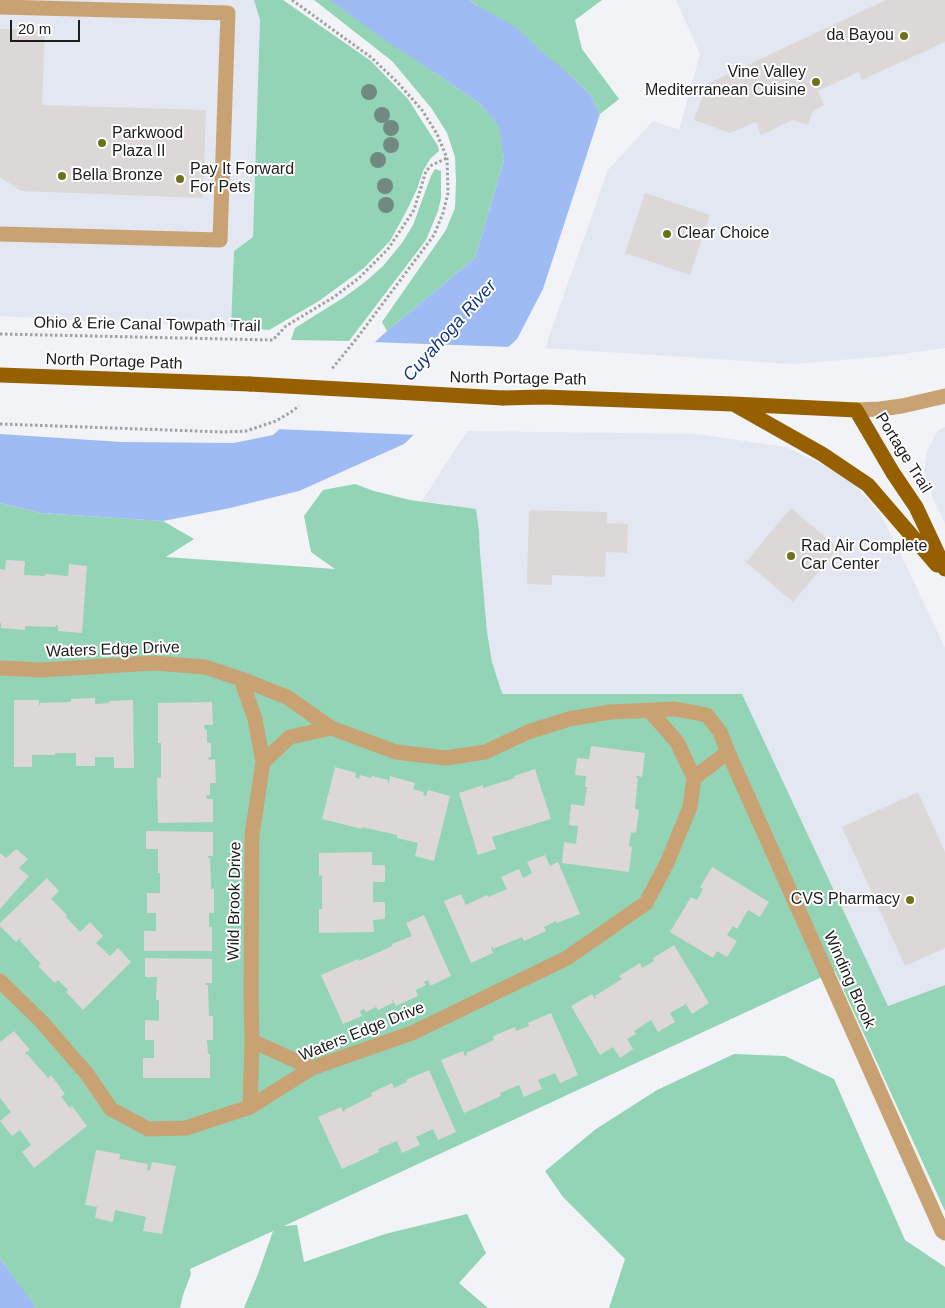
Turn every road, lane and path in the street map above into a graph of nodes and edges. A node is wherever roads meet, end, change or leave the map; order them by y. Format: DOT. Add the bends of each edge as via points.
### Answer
graph roads {
  1 [pos="292,0"];
  2 [pos="0,7"];
  3 [pos="447,158"];
  4 [pos="0,234"];
  5 [pos="0,334"];
  6 [pos="357,338"];
  7 [pos="0,375"];
  8 [pos="945,396"];
  9 [pos="733,404"];
  10 [pos="856,410"];
  11 [pos="0,424"];
  12 [pos="246,431"];
  13 [pos="945,569"];
  14 [pos="945,574"];
  15 [pos="0,668"];
  16 [pos="241,679"];
  17 [pos="649,710"];
  18 [pos="707,715"];
  19 [pos="331,728"];
  20 [pos="728,752"];
  21 [pos="263,762"];
  22 [pos="694,778"];
  23 [pos="0,982"];
  24 [pos="252,1040"];
  25 [pos="312,1068"];
  26 [pos="250,1107"];
  27 [pos="945,1233"];
  1 -- 3 [label="path" via="372,58 398,84 422,110"];
  2 -- 4 [label="street" via="228,13 220,240"];
  3 -- 5 [label="path, Ohio & Erie Canal Towpath Trail" via="426,171 414,210 388,249 359,278 286,326 273,340"];
  3 -- 6 [label="path" via="448,193 434,235"];
  7 -- 9 [label="main road, North Portage Path, bridge" via="503,398"];
  8 -- 10 [label="street" via="902,406"];
  9 -- 10 [label="main road, North Portage Path"];
  9 -- 14 [label="main road" via="822,454 868,485"];
  10 -- 13 [label="main road, Portage Trail" via="916,507"];
  11 -- 12 [label="path"];
  15 -- 16 [label="street, Waters Edge Drive" via="41,670 154,664 205,667"];
  16 -- 19 [label="street, Waters Edge Drive" via="287,697"];
  16 -- 21 [label="street, Wild Brook Drive" via="255,719"];
  17 -- 18 [label="street, Waters Edge Drive" via="675,709"];
  17 -- 19 [label="street, Waters Edge Drive" via="610,712 569,720 528,732 485,752 446,758 396,752"];
  17 -- 22 [label="street" via="677,742"];
  18 -- 20 [label="street, Winding Brook" via="720,732"];
  19 -- 21 [label="street" via="290,737"];
  20 -- 22 [label="street"];
  20 -- 27 [label="street, Winding Brook"];
  21 -- 24 [label="street, Wild Brook Drive" via="252,835"];
  22 -- 25 [label="street, Waters Edge Drive" via="690,808 646,903 567,958 412,1033"];
  23 -- 26 [label="street, Waters Edge Drive" via="41,1021 87,1074 111,1109 148,1129 186,1128"];
  24 -- 25 [label="street"];
  24 -- 26 [label="street, Wild Brook Drive"];
  25 -- 26 [label="street, Waters Edge Drive"];
}
